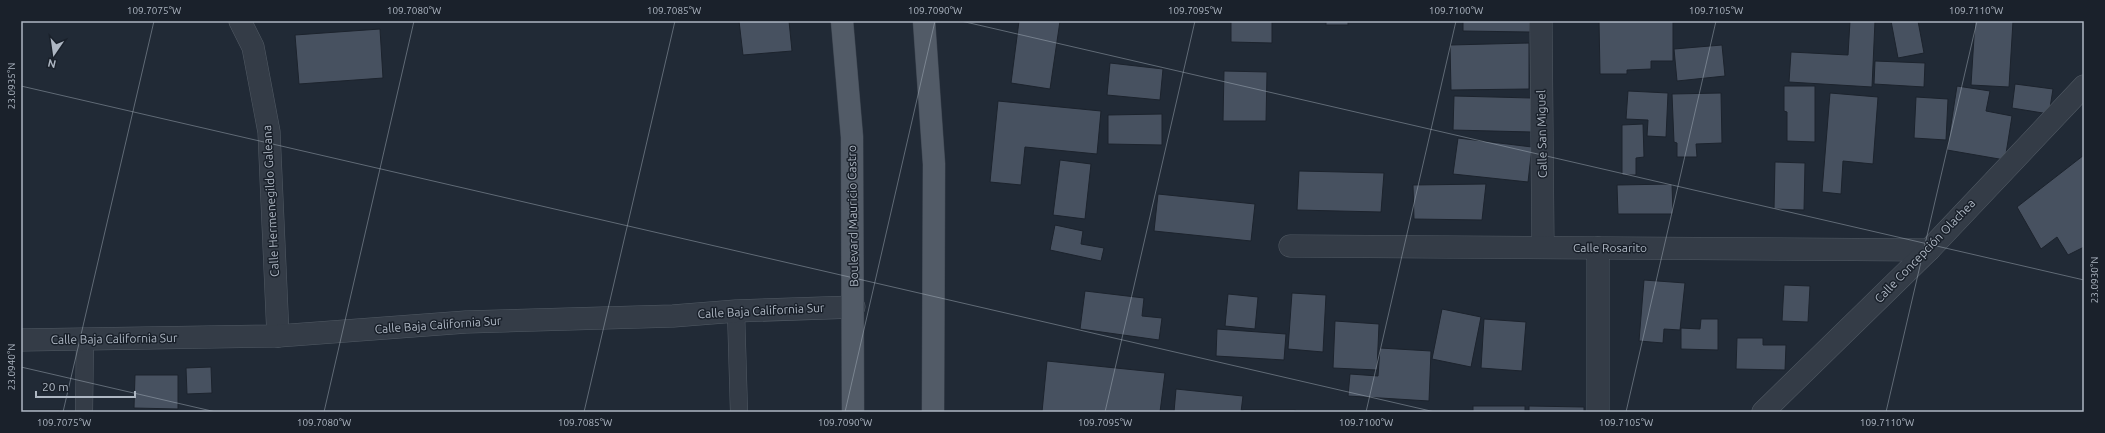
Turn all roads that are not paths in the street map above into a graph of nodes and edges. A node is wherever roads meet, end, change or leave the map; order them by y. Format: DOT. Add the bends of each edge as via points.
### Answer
graph roads {
  1 [pos="240,21"];
  2 [pos="842,21"];
  3 [pos="924,21"];
  4 [pos="1541,21"];
  5 [pos="2084,86"];
  6 [pos="1290,246"];
  7 [pos="1543,247"];
  8 [pos="1598,248"];
  9 [pos="1929,250"];
  10 [pos="854,307"];
  11 [pos="736,311"];
  12 [pos="278,336"];
  13 [pos="21,340"];
  14 [pos="85,340"];
  15 [pos="84,412"];
  16 [pos="739,412"];
  17 [pos="853,412"];
  18 [pos="933,412"];
  19 [pos="1598,412"];
  20 [pos="1762,412"];
  1 -- 12 [label="street, Calle Hermenegildo Galeana" via="252,47 269,132"];
  2 -- 10 [label="main road, Boulevard Mauricio Castro" via="852,137"];
  3 -- 18 [label="main road" via="934,164"];
  4 -- 7 [label="street, Calle San Miguel"];
  5 -- 9 [label="street, Calle Concepción Olachea"];
  6 -- 7 [label="street, Calle Rosarito"];
  7 -- 8 [label="street, Calle Rosarito"];
  8 -- 9 [label="street, Calle Rosarito"];
  8 -- 19 [label="street"];
  9 -- 20 [label="street, Calle Concepción Olachea"];
  10 -- 11 [label="street, Calle Baja California Sur"];
  10 -- 17 [label="main road, Boulevard Mauricio Castro"];
  11 -- 12 [label="street, Calle Baja California Sur" via="673,316 466,322"];
  11 -- 16 [label="lane"];
  12 -- 14 [label="street, Calle Baja California Sur"];
  13 -- 14 [label="street, Calle Baja California Sur"];
  14 -- 15 [label="lane"];
}
